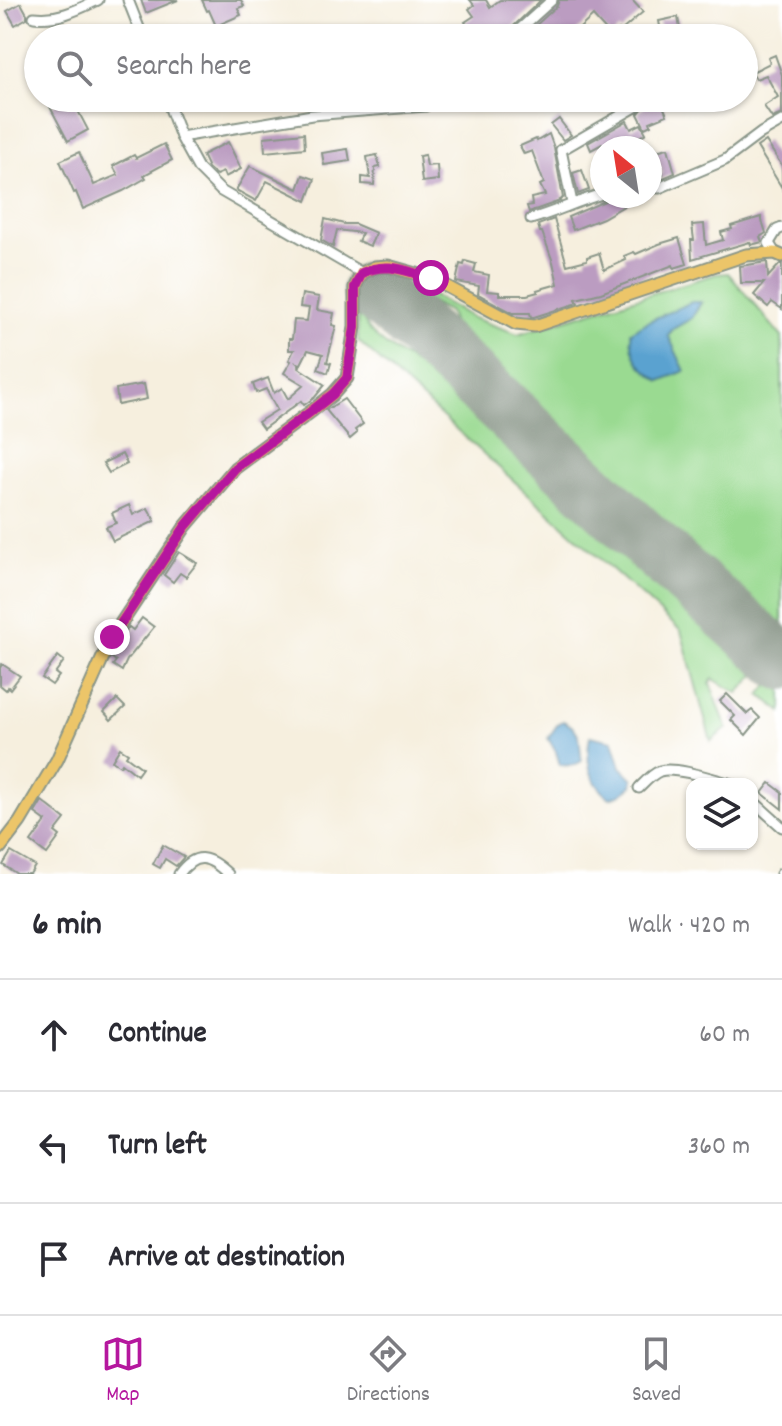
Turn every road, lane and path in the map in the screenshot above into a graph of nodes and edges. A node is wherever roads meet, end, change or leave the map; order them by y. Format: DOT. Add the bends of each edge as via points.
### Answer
graph roads {
  1 [pos="98,0"];
  2 [pos="128,0"];
  3 [pos="552,0"];
  4 [pos="34,17"];
  5 [pos="137,24"];
  6 [pos="525,24"];
  7 [pos="171,112"];
  8 [pos="350,112"];
  9 [pos="627,112"];
  10 [pos="782,121"];
  11 [pos="181,137"];
  12 [pos="662,187"];
  13 [pos="590,198"];
  14 [pos="572,203"];
  15 [pos="531,219"];
  16 [pos="782,228"];
  17 [pos="778,255"];
  18 [pos="362,273"];
  19 [pos="706,778"];
  20 [pos="639,788"];
  21 [pos="758,805"];
  22 [pos="782,827"];
  23 [pos="0,848"];
  24 [pos="179,874"];
  25 [pos="228,874"];
  1 -- 4 [label="street" via="49,19"];
  2 -- 5 [label="street"];
  3 -- 6 [label="street"];
  7 -- 11 [label="street"];
  8 -- 11 [label="street"];
  9 -- 14 [label="street" via="561,150"];
  10 -- 12 [label="street" via="725,160"];
  11 -- 18 [label="street" via="198,168 221,191"];
  13 -- 14 [label="street"];
  14 -- 15 [label="street"];
  16 -- 17 [label="street" via="769,243"];
  17 -- 18 [label="main road" via="746,255 535,326 516,324 431,278 388,266"];
  18 -- 23 [label="main road" via="355,287 347,378 235,468 185,527 112,637 57,760"];
  19 -- 20 [label="street" via="661,771"];
  21 -- 22 [label="street"];
  24 -- 25 [label="street" via="201,858"];
}
